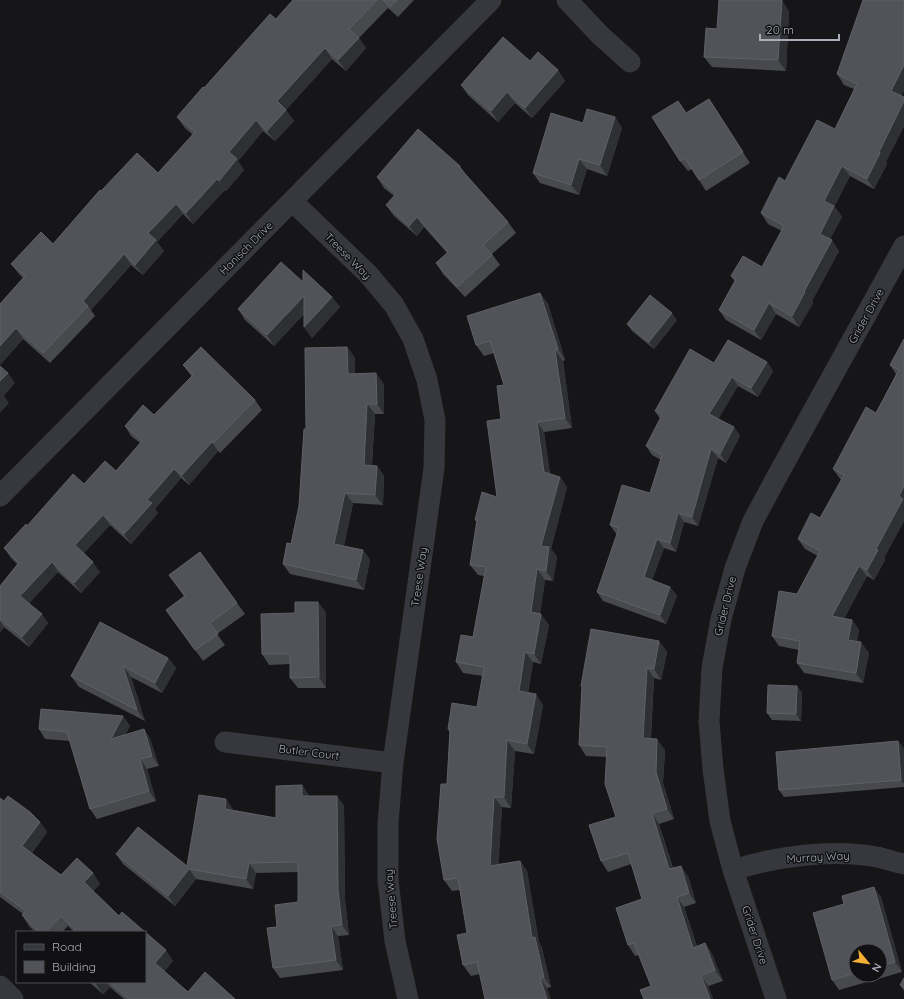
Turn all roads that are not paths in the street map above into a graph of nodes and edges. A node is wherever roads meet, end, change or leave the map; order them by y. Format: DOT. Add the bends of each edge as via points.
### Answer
graph roads {
  1 [pos="491,0"];
  2 [pos="567,0"];
  3 [pos="630,62"];
  4 [pos="292,201"];
  5 [pos="904,246"];
  6 [pos="0,496"];
  7 [pos="225,742"];
  8 [pos="393,763"];
  9 [pos="904,864"];
  10 [pos="733,870"];
  11 [pos="0,986"];
  12 [pos="13,999"];
  13 [pos="408,999"];
  14 [pos="776,999"];
  1 -- 4 [label="street, Hanisch Drive"];
  2 -- 3 [label="street"];
  4 -- 6 [label="street, Hanisch Drive"];
  4 -- 8 [label="street, Treese Way" via="368,274 394,305 413,339 427,380 435,420 434,468"];
  5 -- 10 [label="street, Grider Drive" via="753,521 735,568 721,618 712,668 709,721 720,821"];
  7 -- 8 [label="street, Butler Court"];
  8 -- 13 [label="street, Treese Way" via="388,823 388,880 395,941"];
  9 -- 10 [label="street, Murray Way" via="877,857 840,854 759,862"];
  10 -- 14 [label="street, Grider Drive"];
  11 -- 12 [label="street"];
}
